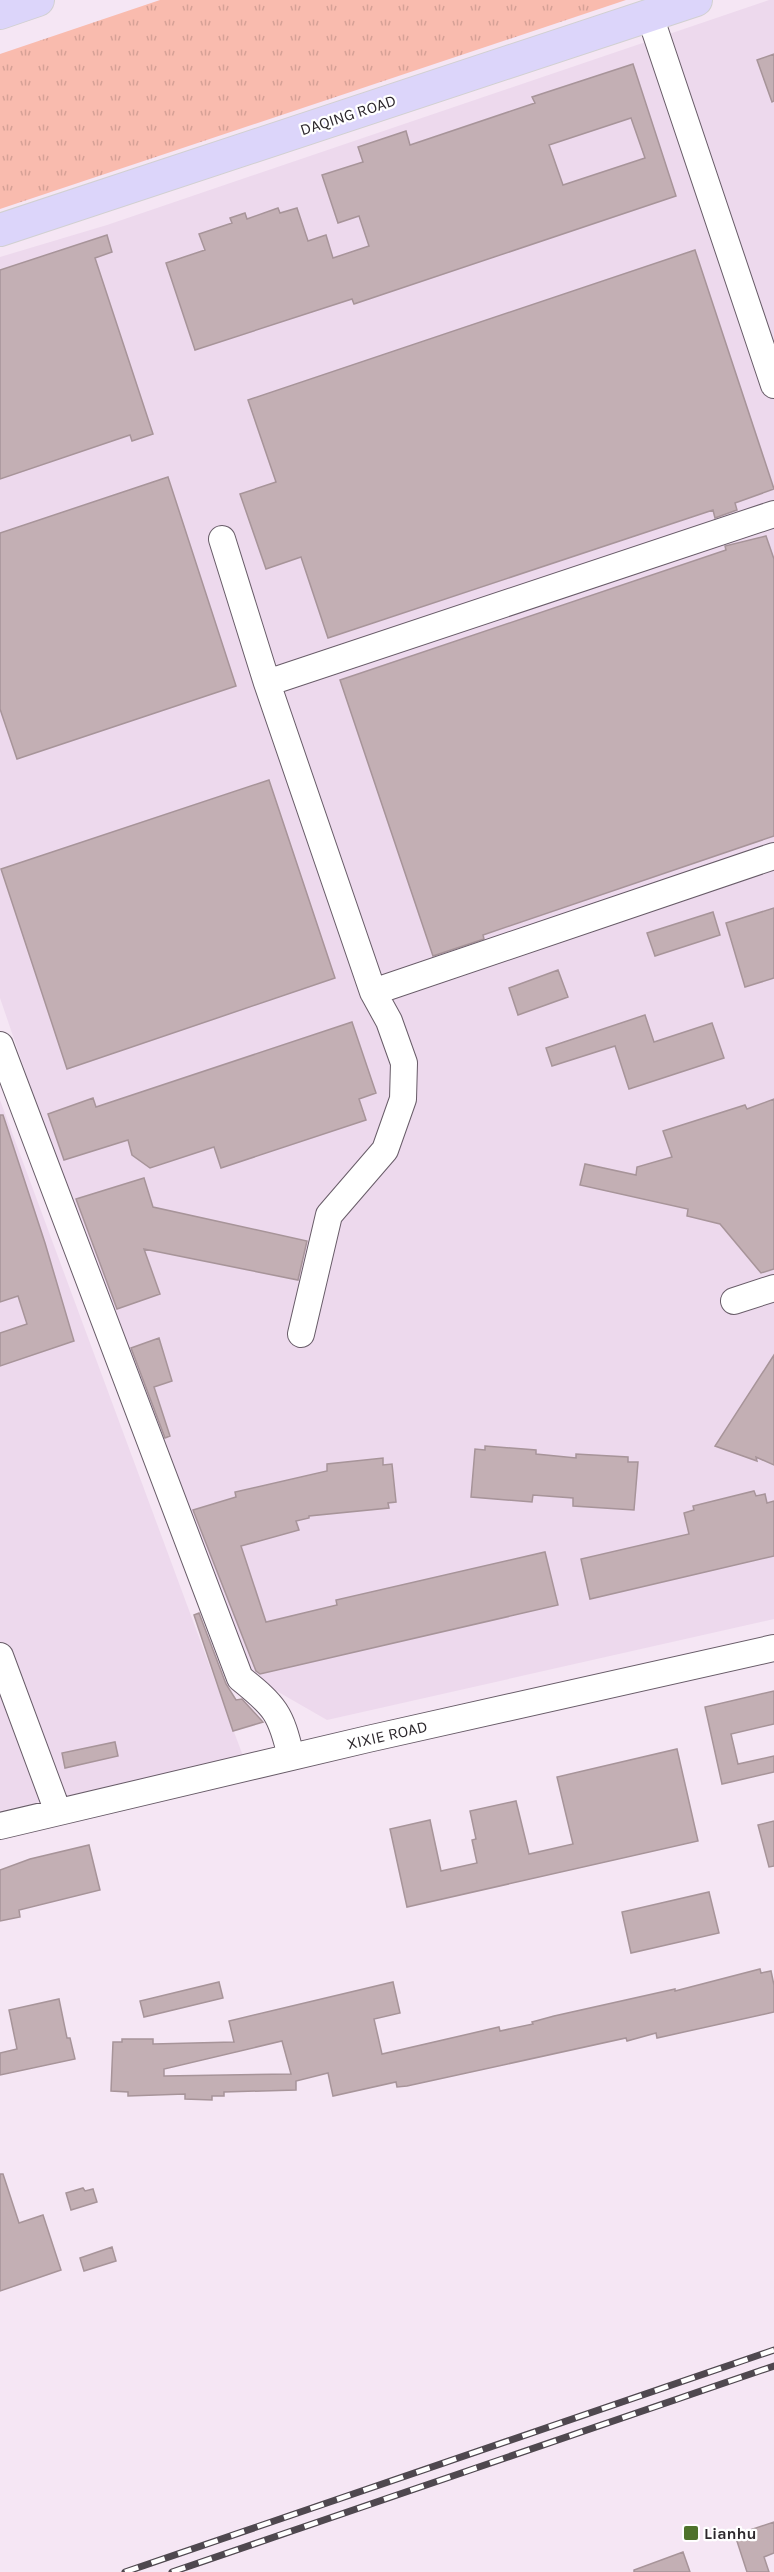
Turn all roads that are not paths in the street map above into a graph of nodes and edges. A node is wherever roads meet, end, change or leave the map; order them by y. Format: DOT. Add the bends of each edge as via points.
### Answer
graph roads {
  1 [pos="38,0"];
  2 [pos="696,0"];
  3 [pos="645,12"];
  4 [pos="0,13"];
  5 [pos="0,230"];
  6 [pos="774,385"];
  7 [pos="774,514"];
  8 [pos="222,538"];
  9 [pos="267,683"];
  10 [pos="774,856"];
  11 [pos="373,992"];
  12 [pos="0,1045"];
  13 [pos="774,1288"];
  14 [pos="734,1301"];
  15 [pos="301,1334"];
  16 [pos="774,1648"];
  17 [pos="0,1656"];
  18 [pos="291,1757"];
  19 [pos="58,1812"];
  20 [pos="0,1826"];
  1 -- 4 [label="main road"];
  2 -- 3 [label="main road, DAQING ROAD"];
  3 -- 5 [label="main road, DAQING ROAD"];
  3 -- 6 [label="street"];
  7 -- 9 [label="street"];
  8 -- 9 [label="street"];
  9 -- 11 [label="street"];
  10 -- 11 [label="street"];
  11 -- 15 [label="street" via="389,1021 404,1063 403,1099 385,1150 329,1215"];
  12 -- 18 [label="street" via="240,1678 270,1702 283,1724"];
  13 -- 14 [label="street"];
  16 -- 18 [label="street, XIXIE ROAD"];
  17 -- 19 [label="street"];
  18 -- 19 [label="street, XIXIE ROAD"];
  19 -- 20 [label="street, XIXIE ROAD"];
}
